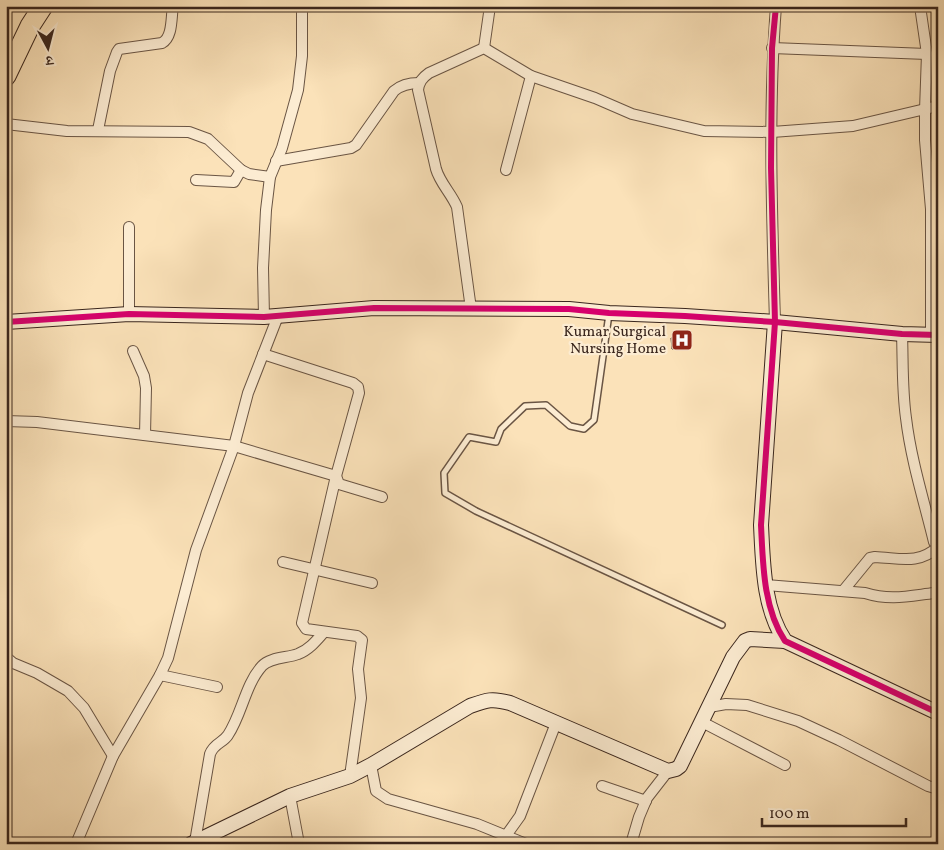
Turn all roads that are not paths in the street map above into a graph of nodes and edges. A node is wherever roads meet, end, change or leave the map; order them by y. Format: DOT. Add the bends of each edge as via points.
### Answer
graph roads {
  1 [pos="43,6"];
  2 [pos="173,6"];
  3 [pos="302,6"];
  4 [pos="490,6"];
  5 [pos="776,6"];
  6 [pos="920,6"];
  7 [pos="484,48"];
  8 [pos="772,48"];
  9 [pos="927,54"];
  10 [pos="6,76"];
  11 [pos="531,76"];
  12 [pos="419,83"];
  13 [pos="938,106"];
  14 [pos="925,110"];
  15 [pos="6,124"];
  16 [pos="98,130"];
  17 [pos="772,132"];
  18 [pos="276,161"];
  19 [pos="241,170"];
  20 [pos="506,170"];
  21 [pos="270,178"];
  22 [pos="196,180"];
  23 [pos="128,226"];
  24 [pos="471,309"];
  25 [pos="609,313"];
  26 [pos="130,314"];
  27 [pos="271,317"];
  28 [pos="6,322"];
  29 [pos="775,322"];
  30 [pos="902,334"];
  31 [pos="934,335"];
  32 [pos="133,351"];
  33 [pos="263,354"];
  34 [pos="6,421"];
  35 [pos="145,436"];
  36 [pos="234,446"];
  37 [pos="336,476"];
  38 [pos="382,497"];
  39 [pos="938,546"];
  40 [pos="283,562"];
  41 [pos="314,570"];
  42 [pos="372,583"];
  43 [pos="766,585"];
  44 [pos="843,591"];
  45 [pos="934,593"];
  46 [pos="722,625"];
  47 [pos="324,632"];
  48 [pos="784,641"];
  49 [pos="6,657"];
  50 [pos="160,676"];
  51 [pos="217,687"];
  52 [pos="709,707"];
  53 [pos="938,713"];
  54 [pos="702,722"];
  55 [pos="556,723"];
  56 [pos="113,756"];
  57 [pos="371,765"];
  58 [pos="785,765"];
  59 [pos="668,771"];
  60 [pos="350,776"];
  61 [pos="602,786"];
  62 [pos="938,789"];
  63 [pos="290,796"];
  64 [pos="646,801"];
  65 [pos="503,840"];
  66 [pos="193,843"];
  67 [pos="76,844"];
  68 [pos="299,844"];
  69 [pos="526,844"];
  70 [pos="631,844"];
  1 -- 10 [label="highway"];
  2 -- 16 [label="street" via="170,33 166,40 117,52"];
  3 -- 18 [label="street" via="298,90"];
  4 -- 7 [label="street"];
  5 -- 8 [label="street"];
  6 -- 9 [label="street"];
  7 -- 11 [label="street"];
  7 -- 12 [label="street" via="429,73"];
  8 -- 9 [label="street"];
  8 -- 17 [label="street"];
  9 -- 14 [label="street"];
  11 -- 17 [label="street" via="632,114 676,125 704,131"];
  11 -- 20 [label="street"];
  12 -- 18 [label="street" via="398,87 351,148"];
  12 -- 24 [label="street" via="438,176 457,207"];
  13 -- 14 [label="street"];
  14 -- 17 [label="street" via="853,126"];
  14 -- 31 [label="street"];
  15 -- 16 [label="street" via="68,131"];
  16 -- 19 [label="street" via="190,132 208,139"];
  17 -- 29 [label="street"];
  18 -- 21 [label="street"];
  19 -- 21 [label="street"];
  19 -- 22 [label="street" via="234,182"];
  21 -- 27 [label="street" via="263,259"];
  23 -- 26 [label="street"];
  24 -- 25 [label="street" via="569,309"];
  24 -- 27 [label="street" via="374,308"];
  25 -- 29 [label="street"];
  25 -- 46 [label="lane" via="594,420 584,429 570,426 546,405 525,406 501,429 496,442 469,437 444,473 445,493 476,511"];
  26 -- 27 [label="street"];
  26 -- 28 [label="street"];
  27 -- 33 [label="street"];
  29 -- 30 [label="street"];
  29 -- 43 [label="street" via="761,525"];
  30 -- 31 [label="street"];
  30 -- 39 [label="street" via="906,420 934,542"];
  32 -- 35 [label="street" via="146,388"];
  33 -- 36 [label="street" via="248,393"];
  33 -- 37 [label="street" via="358,387"];
  34 -- 35 [label="street"];
  35 -- 36 [label="street"];
  36 -- 37 [label="street"];
  36 -- 50 [label="street" via="196,550 168,658"];
  37 -- 38 [label="street" via="340,484"];
  37 -- 41 [label="street"];
  39 -- 44 [label="street" via="918,560 870,558"];
  40 -- 41 [label="street"];
  41 -- 42 [label="street"];
  41 -- 47 [label="street" via="302,623 306,629"];
  43 -- 44 [label="street"];
  43 -- 48 [label="street" via="769,608"];
  44 -- 45 [label="street" via="880,598"];
  47 -- 60 [label="street" via="357,636 362,640 358,669 362,698"];
  47 -- 66 [label="street" via="298,655 262,666 227,737 212,747"];
  48 -- 52 [label="street" via="745,636"];
  48 -- 53 [label="street"];
  49 -- 56 [label="street" via="68,691 84,708"];
  50 -- 51 [label="street"];
  50 -- 56 [label="street"];
  52 -- 54 [label="street"];
  52 -- 62 [label="street" via="747,705 798,721"];
  54 -- 58 [label="street"];
  54 -- 59 [label="street" via="680,766"];
  55 -- 57 [label="street" via="510,703 488,699 470,706"];
  55 -- 59 [label="street"];
  55 -- 65 [label="street" via="526,803"];
  56 -- 67 [label="street"];
  57 -- 60 [label="street"];
  57 -- 65 [label="street" via="376,791 388,799 477,824"];
  59 -- 64 [label="street"];
  60 -- 63 [label="street"];
  61 -- 64 [label="street"];
  63 -- 66 [label="street"];
  63 -- 68 [label="street"];
  64 -- 70 [label="street"];
  65 -- 69 [label="street"];
}
